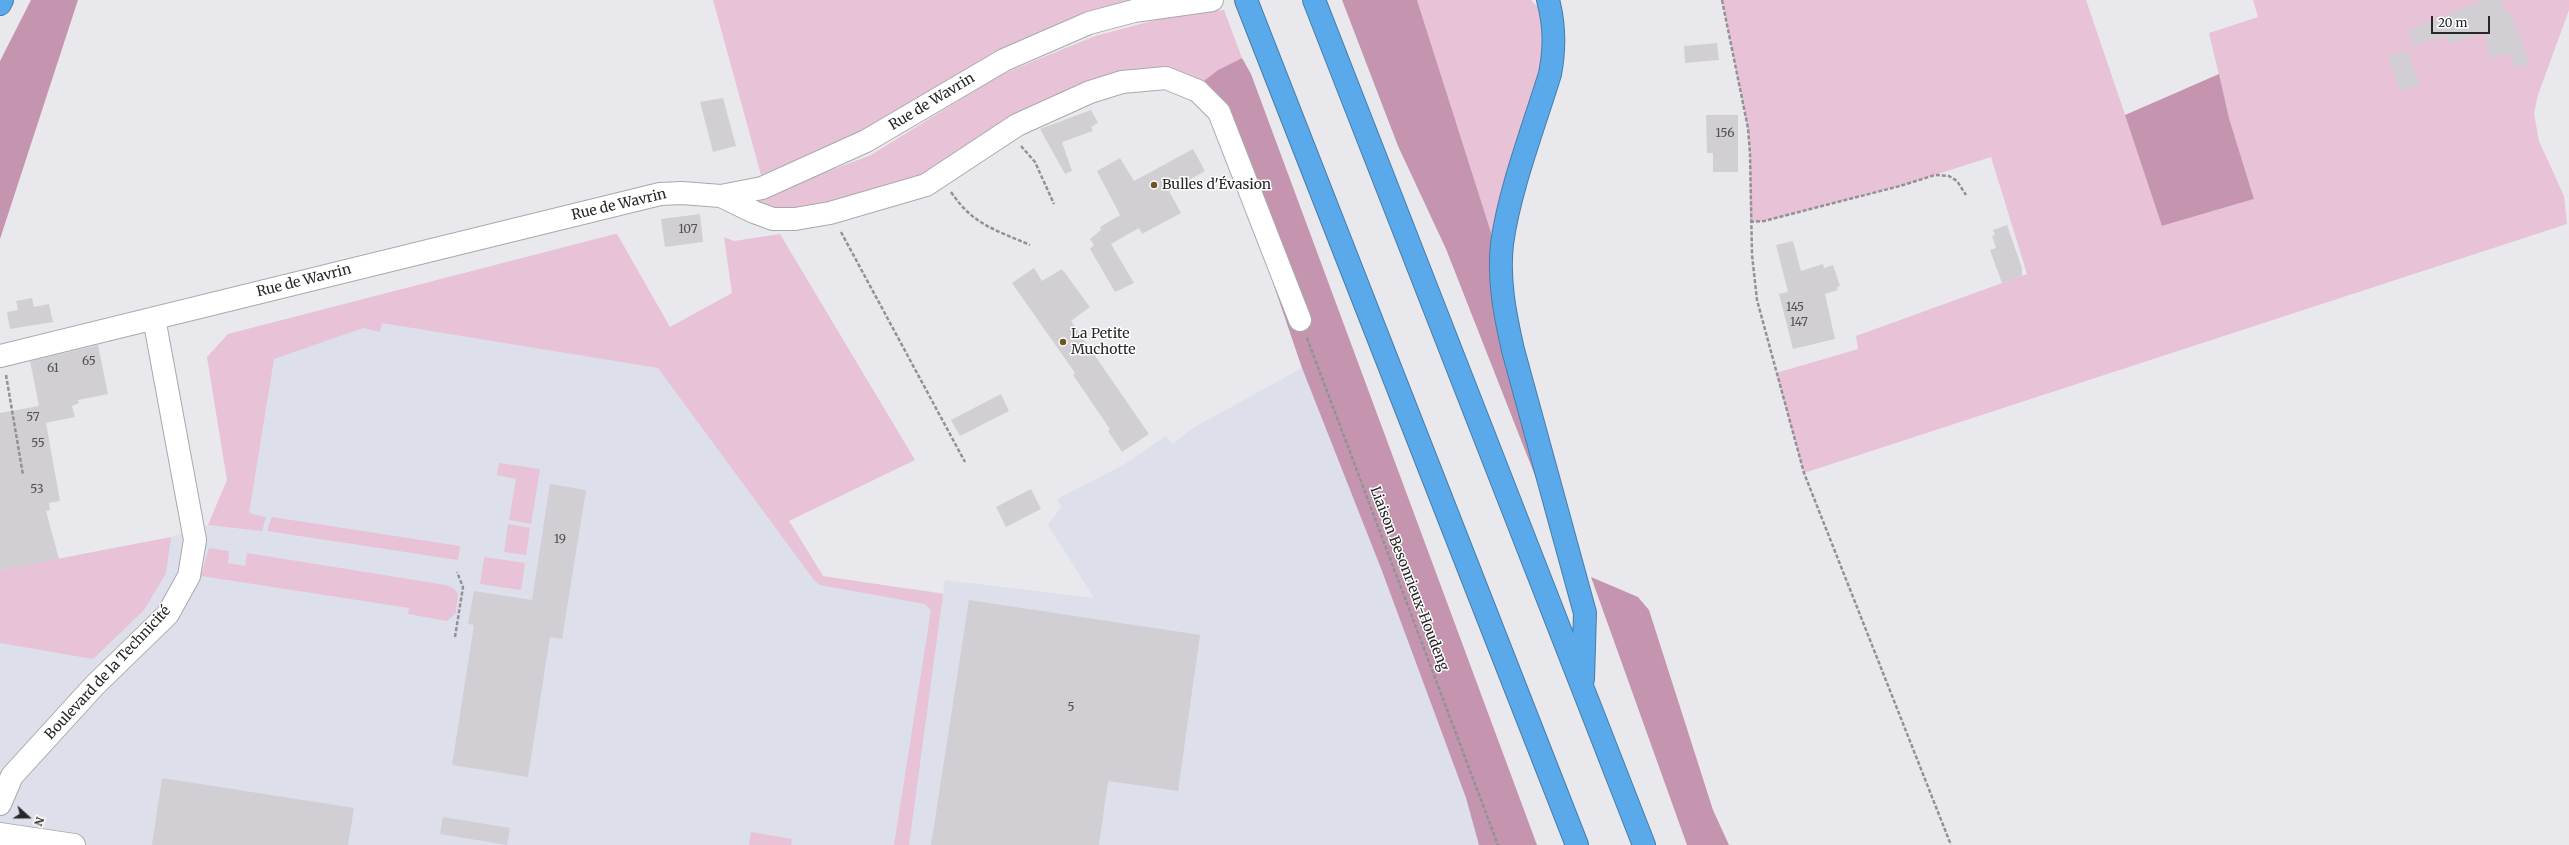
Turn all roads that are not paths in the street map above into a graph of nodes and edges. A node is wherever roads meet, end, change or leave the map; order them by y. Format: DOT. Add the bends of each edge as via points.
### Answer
graph roads {
  1 [pos="2,0"];
  2 [pos="1212,0"];
  3 [pos="1246,0"];
  4 [pos="1314,0"];
  5 [pos="1548,0"];
  6 [pos="0,4"];
  7 [pos="721,196"];
  8 [pos="154,318"];
  9 [pos="1300,320"];
  10 [pos="1,355"];
  11 [pos="1583,690"];
  12 [pos="0,804"];
  13 [pos="0,834"];
  14 [pos="74,845"];
  15 [pos="1578,845"];
  16 [pos="1644,845"];
  1 -- 6 [label="highway"];
  2 -- 7 [label="street, Rue de Wavrin" via="1134,11 1089,23 1004,60 866,141 762,188"];
  3 -- 15 [label="highway"];
  4 -- 11 [label="highway"];
  5 -- 11 [label="highway" via="1555,40 1554,53 1550,74 1507,215 1502,245 1502,271 1504,310 1513,350 1585,613"];
  7 -- 8 [label="street, Rue de Wavrin" via="660,194"];
  7 -- 9 [label="street" via="773,219 795,219 830,213 926,185 995,139 1051,108 1090,92 1122,82 1166,78 1198,91 1219,112"];
  8 -- 10 [label="street, Rue de Wavrin"];
  8 -- 12 [label="street, Boulevard de la Technicité" via="195,540 189,576 168,614 94,686 12,776"];
  11 -- 16 [label="highway"];
  13 -- 14 [label="street"];
}
